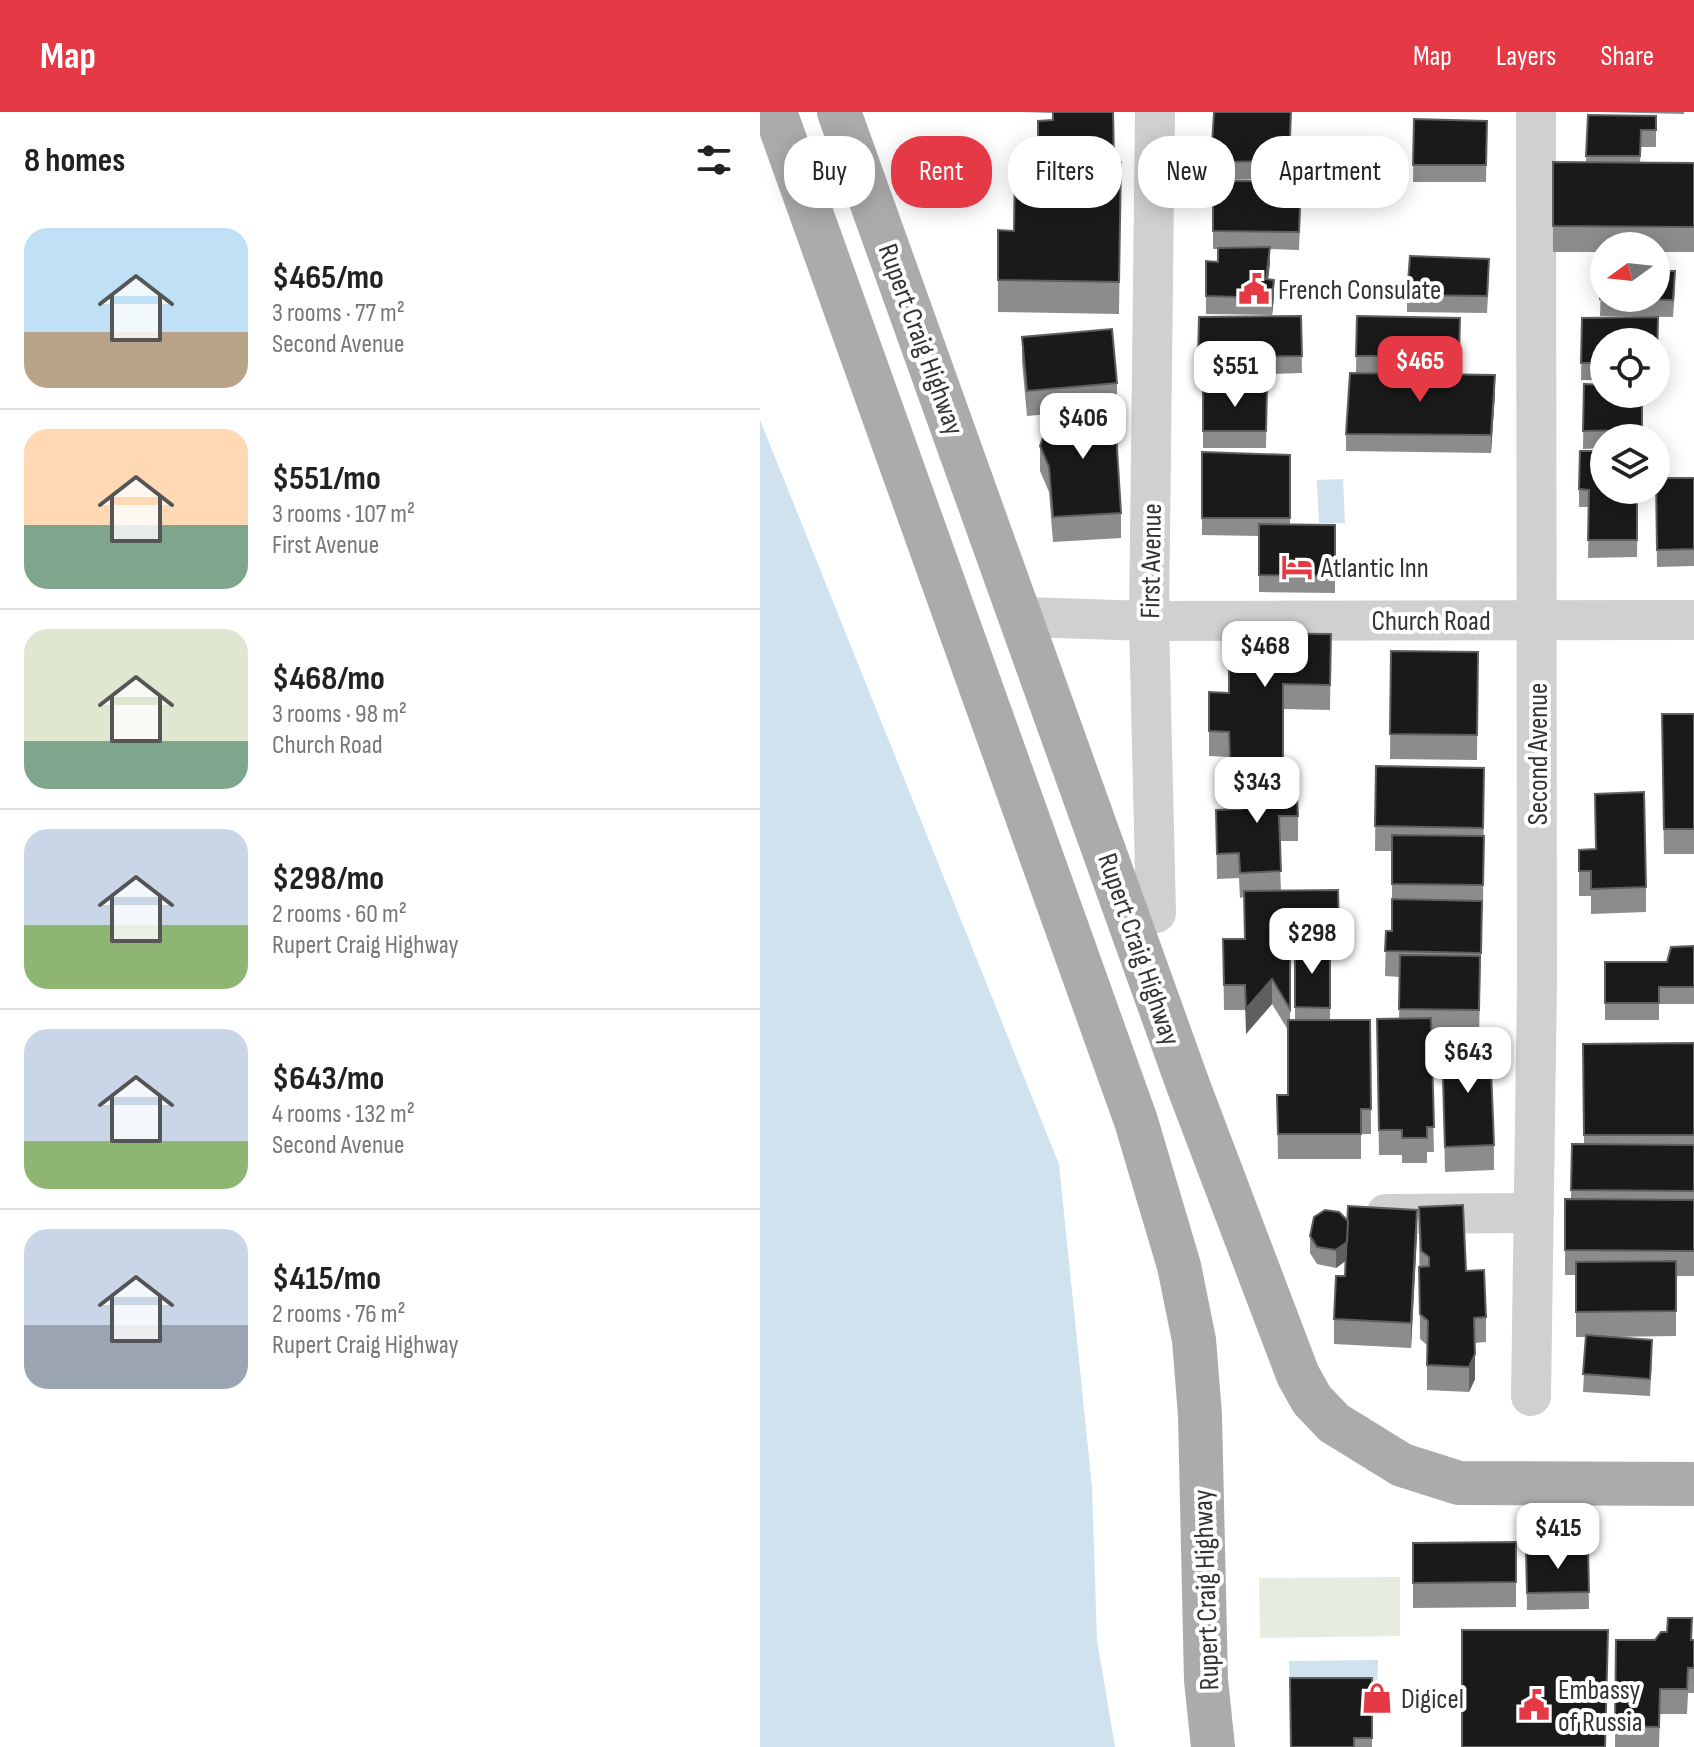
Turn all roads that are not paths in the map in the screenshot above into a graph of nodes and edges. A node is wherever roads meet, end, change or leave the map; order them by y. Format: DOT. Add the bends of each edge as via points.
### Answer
graph roads {
  1 [pos="775,112"];
  2 [pos="839,112"];
  3 [pos="1155,112"];
  4 [pos="1536,112"];
  5 [pos="1023,617"];
  6 [pos="1536,619"];
  7 [pos="1694,620"];
  8 [pos="1149,621"];
  9 [pos="1156,913"];
  10 [pos="1534,1213"];
  11 [pos="1386,1214"];
  12 [pos="1531,1396"];
  13 [pos="1694,1484"];
  14 [pos="1213,1747"];
  1 -- 14 [label="main road, Rupert Craig Highway" via="1136,1121 1179,1266 1194,1340 1200,1415 1206,1680"];
  2 -- 5 [label="main road, Rupert Craig Highway"];
  3 -- 8 [label="street, First Avenue"];
  4 -- 6 [label="street, Second Avenue"];
  5 -- 8 [label="street, Church Road"];
  5 -- 13 [label="main road, Rupert Craig Highway" via="1188,1085 1312,1400 1334,1423 1402,1465 1459,1483"];
  6 -- 7 [label="street, Church Road"];
  6 -- 8 [label="street, Church Road"];
  6 -- 10 [label="street, Second Avenue"];
  8 -- 9 [label="street, First Avenue"];
  10 -- 11 [label="street"];
  10 -- 12 [label="street, Second Avenue"];
}
